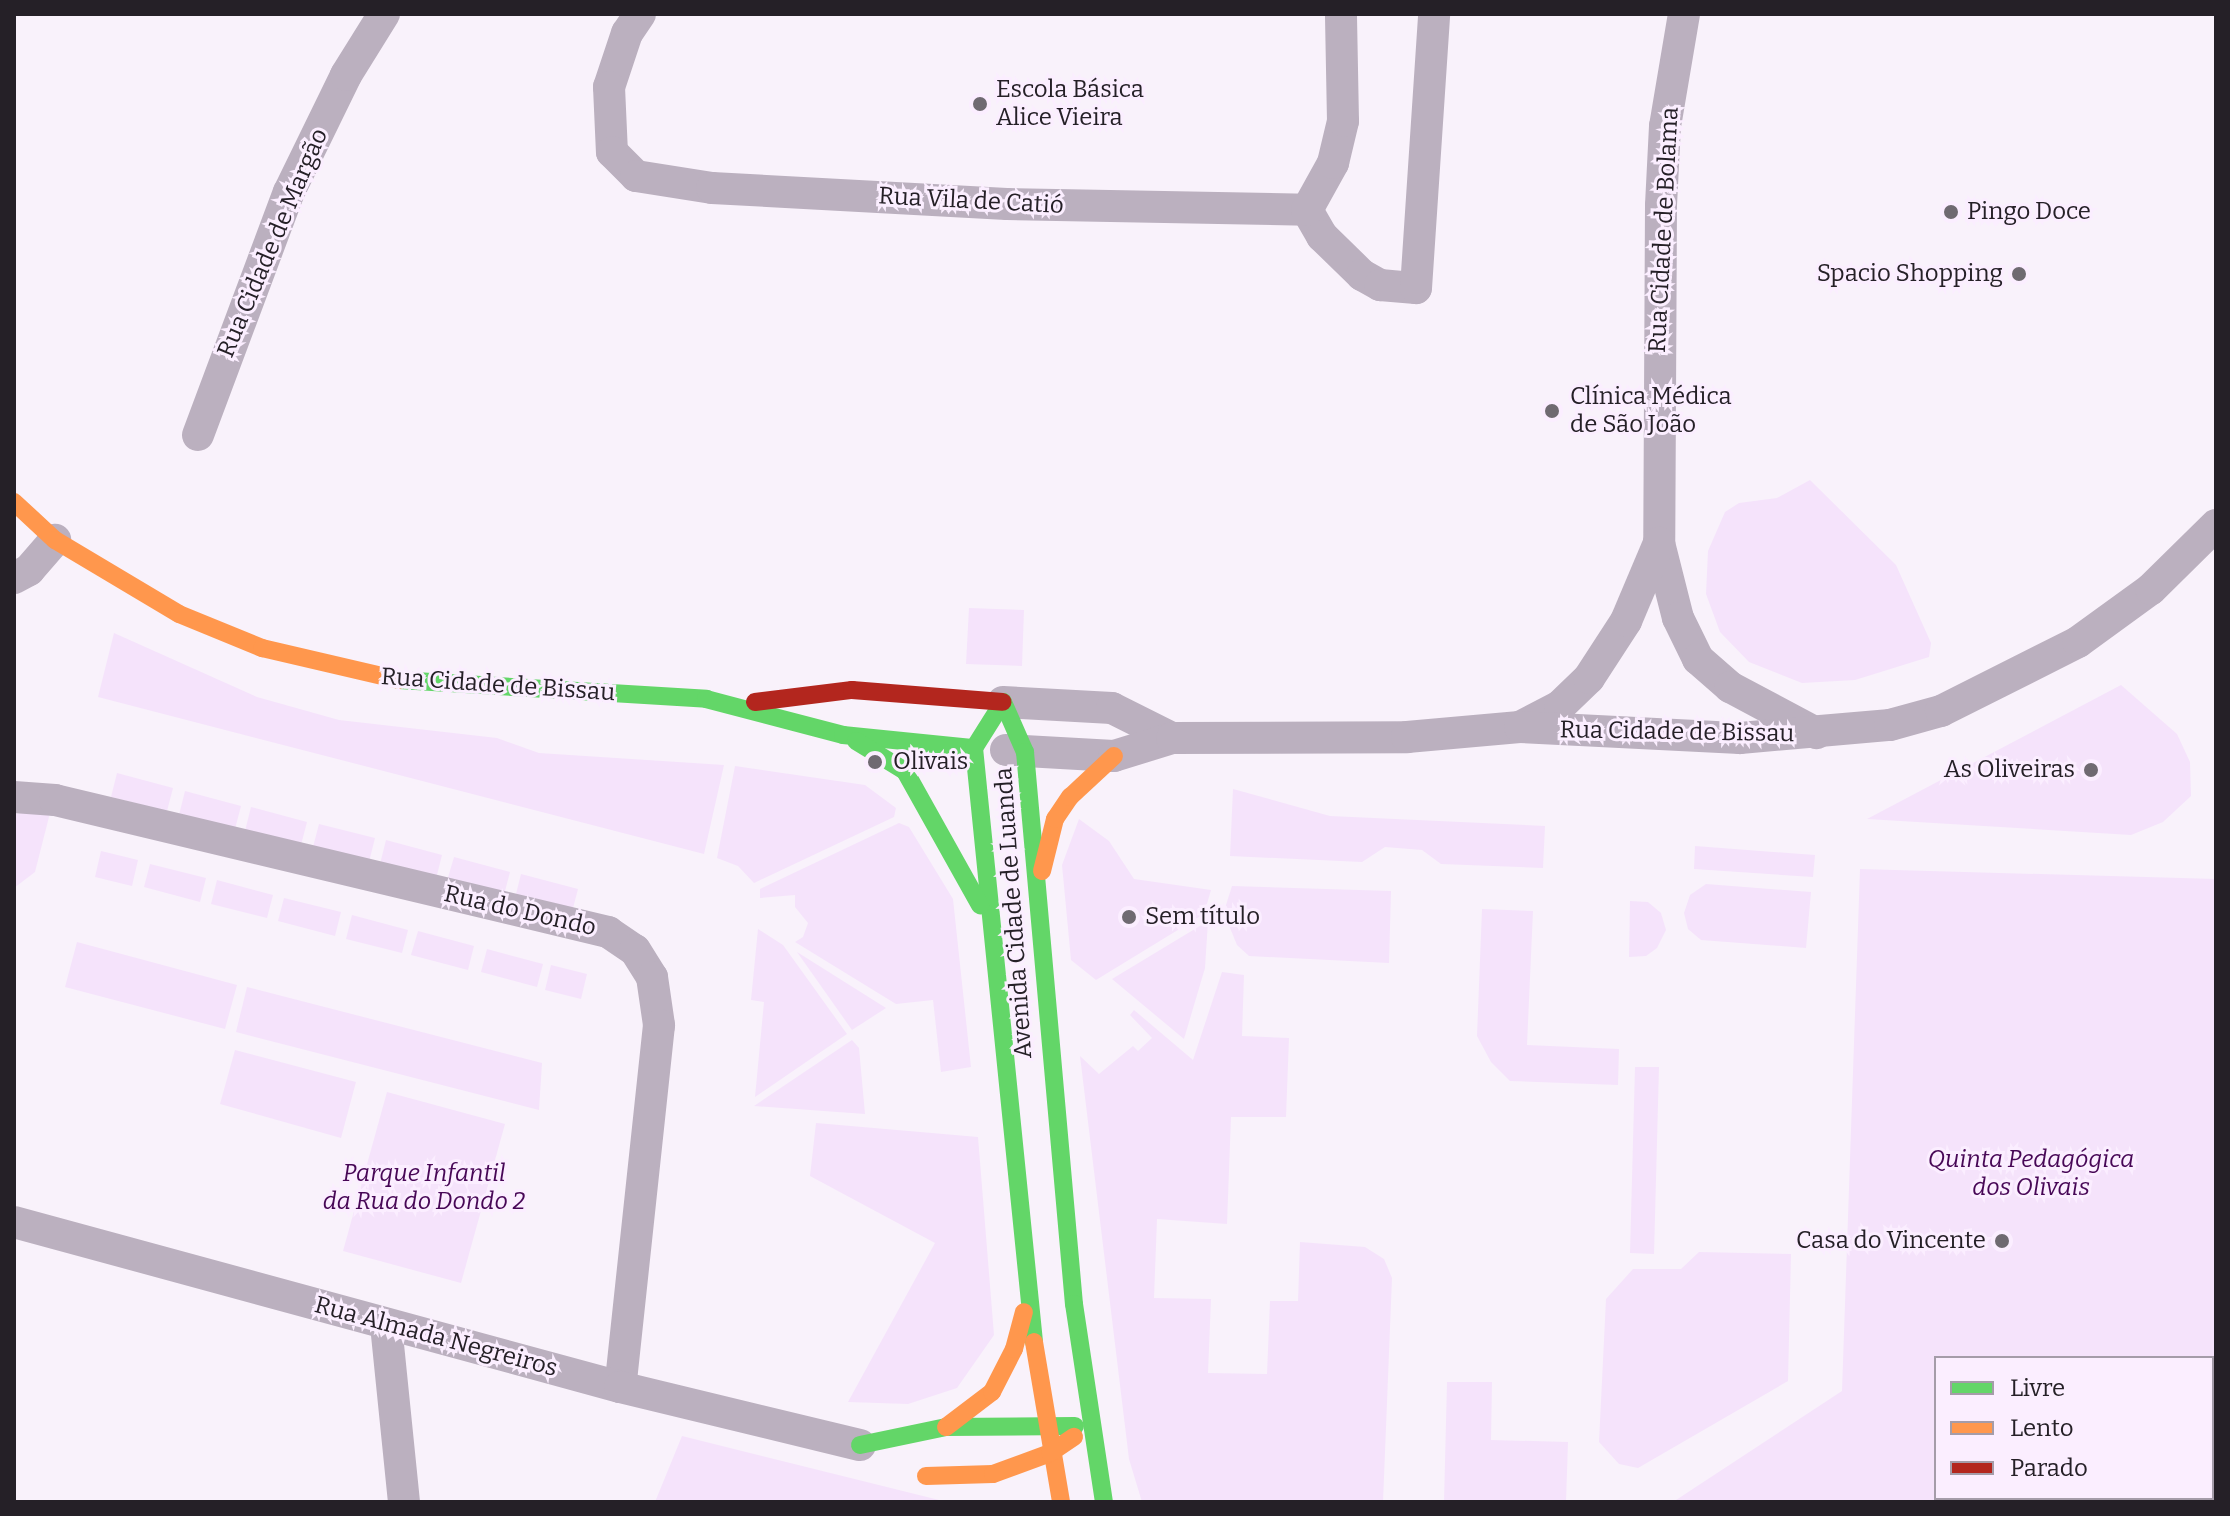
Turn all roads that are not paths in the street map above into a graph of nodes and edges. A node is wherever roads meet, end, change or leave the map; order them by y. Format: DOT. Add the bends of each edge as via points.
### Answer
graph roads {
  1 [pos="384,14"];
  2 [pos="640,14"];
  3 [pos="1341,14"];
  4 [pos="1434,14"];
  5 [pos="1684,14"];
  6 [pos="1307,210"];
  7 [pos="198,435"];
  8 [pos="14,502"];
  9 [pos="2216,525"];
  10 [pos="55,540"];
  11 [pos="1659,543"];
  12 [pos="14,578"];
  13 [pos="1003,702"];
  14 [pos="738,703"];
  15 [pos="1520,727"];
  16 [pos="1818,734"];
  17 [pos="843,735"];
  18 [pos="1172,738"];
  19 [pos="974,748"];
  20 [pos="1025,752"];
  21 [pos="1114,756"];
  22 [pos="14,797"];
  23 [pos="1035,905"];
  24 [pos="993,932"];
  25 [pos="14,1222"];
  26 [pos="1028,1282"];
  27 [pos="386,1325"];
  28 [pos="620,1387"];
  29 [pos="1045,1423"];
  30 [pos="946,1427"];
  31 [pos="1089,1427"];
  32 [pos="874,1451"];
  33 [pos="1050,1453"];
  34 [pos="980,1495"];
  35 [pos="404,1502"];
  36 [pos="1061,1502"];
  37 [pos="1104,1502"];
  1 -- 7 [label="street, Rua Cidade de Margão" via="346,75 289,192"];
  2 -- 6 [label="street, Rua Vila de Catió" via="627,33 609,87 612,152 636,176 712,188 1007,204"];
  3 -- 6 [label="street" via="1343,121 1333,163"];
  4 -- 6 [label="street" via="1416,288 1380,285 1362,275 1322,236"];
  5 -- 11 [label="street, Rua Cidade de Bolama" via="1665,126 1662,180"];
  8 -- 10 [label="main road, Rua Cidade de Bissau"];
  9 -- 16 [label="street, Rua Cidade de Bissau" via="2151,589 2078,642 2015,678 1941,711"];
  10 -- 12 [label="street" via="29,570"];
  10 -- 14 [label="main road, Rua Cidade de Bissau" via="179,614 262,648 324,665 385,679"];
  11 -- 15 [label="street, Rua Cidade de Bolama" via="1626,621 1589,678 1560,706"];
  11 -- 16 [label="street, Rua Cidade de Bolama" via="1678,618 1698,659 1730,687"];
  13 -- 14 [label="main road, Rua Cidade de Bissau" via="852,690"];
  13 -- 18 [label="street, Rua Cidade de Bissau" via="1112,708"];
  13 -- 19 [label="main road, Avenida Cidade de Luanda"];
  13 -- 20 [label="main road, Avenida Cidade de Luanda"];
  14 -- 17 [label="main road, Rua Cidade de Bissau"];
  15 -- 16 [label="street, Rua Cidade de Bissau" via="1740,738"];
  15 -- 18 [label="street, Rua Cidade de Bissau" via="1407,737"];
  17 -- 19 [label="main road, Rua Cidade de Bissau"];
  17 -- 24 [label="main road" via="905,771"];
  18 -- 21 [label="street, Rua Cidade de Bissau"];
  19 -- 20 [label="street, Rua Cidade de Bissau"];
  19 -- 24 [label="main road, Avenida Cidade de Luanda"];
  20 -- 21 [label="street, Rua Cidade de Bissau"];
  20 -- 23 [label="main road, Avenida Cidade de Luanda"];
  21 -- 23 [label="main road" via="1070,797 1055,819"];
  22 -- 28 [label="street, Rua do Dondo" via="55,800 608,932 635,950 652,977 659,1025"];
  23 -- 31 [label="main road, Avenida Cidade de Luanda"];
  24 -- 26 [label="main road, Avenida Cidade de Luanda"];
  25 -- 27 [label="street, Rua Almada Negreiros"];
  26 -- 29 [label="main road, Avenida Cidade de Luanda"];
  26 -- 30 [label="main road" via="1024,1317 1004,1372 975,1409"];
  27 -- 28 [label="street, Rua Almada Negreiros"];
  27 -- 35 [label="street"];
  28 -- 32 [label="street, Rua Almada Negreiros"];
  29 -- 30 [label="main road"];
  29 -- 31 [label="main road"];
  29 -- 33 [label="main road, Avenida Cidade de Luanda"];
  30 -- 32 [label="main road"];
  31 -- 33 [label="main road"];
  31 -- 37 [label="main road, Avenida Cidade de Luanda"];
  33 -- 34 [label="main road" via="993,1474 919,1472"];
  33 -- 36 [label="main road, Avenida Cidade de Luanda"];
}
